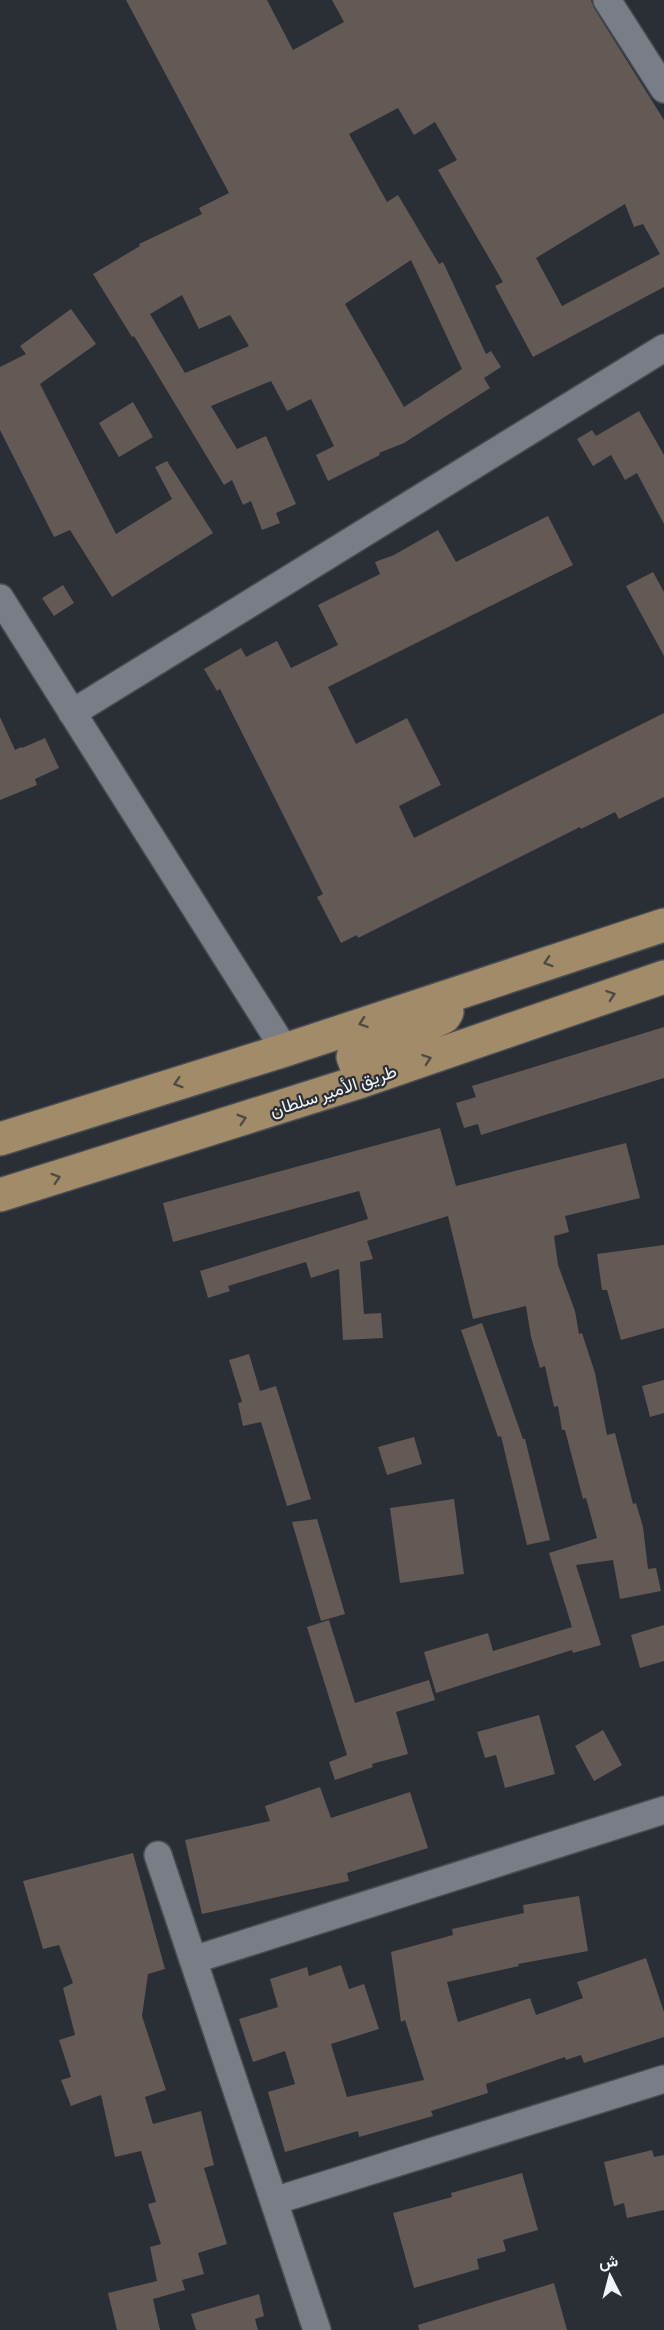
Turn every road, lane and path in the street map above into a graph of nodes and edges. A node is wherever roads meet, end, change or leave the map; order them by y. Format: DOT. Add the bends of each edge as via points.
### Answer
graph roads {
  1 [pos="607,0"];
  2 [pos="664,89"];
  3 [pos="664,348"];
  4 [pos="0,598"];
  5 [pos="72,713"];
  6 [pos="664,925"];
  7 [pos="664,977"];
  8 [pos="462,990"];
  9 [pos="285,1050"];
  10 [pos="362,1081"];
  11 [pos="0,1139"];
  12 [pos="0,1195"];
  13 [pos="664,1810"];
  14 [pos="158,1855"];
  15 [pos="193,1960"];
  16 [pos="664,2079"];
  17 [pos="274,2201"];
  18 [pos="317,2330"];
  1 -- 2 [label="street"];
  3 -- 5 [label="street"];
  4 -- 5 [label="street"];
  5 -- 9 [label="street"];
  6 -- 8 [label="main road, one-way"];
  10 -- 7 [label="main road, طريق الأمير سلطان, one-way"];
  8 -- 9 [label="main road, one-way"];
  8 -- 10 [label="main road" via="444,1017 353,1056"];
  9 -- 11 [label="main road, one-way"];
  12 -- 10 [label="main road, طريق الأمير سلطان, one-way"];
  13 -- 15 [label="street"];
  14 -- 15 [label="street"];
  15 -- 17 [label="street"];
  16 -- 17 [label="street"];
  17 -- 18 [label="street"];
}
